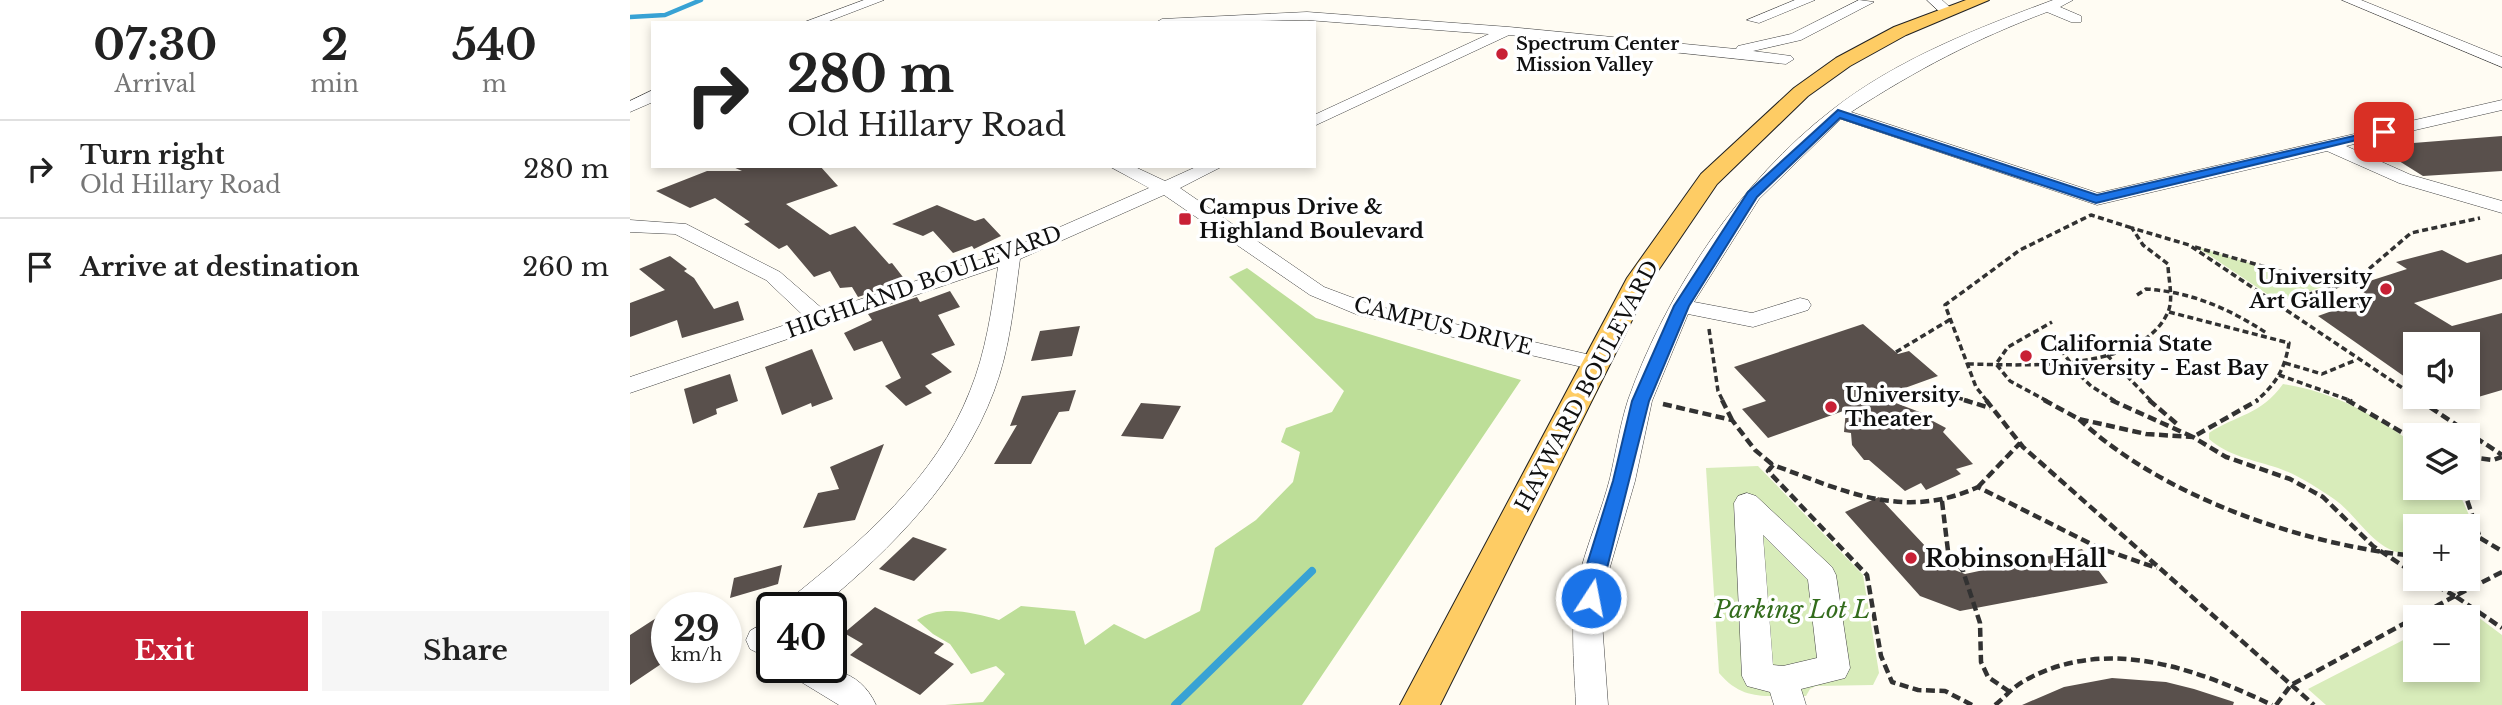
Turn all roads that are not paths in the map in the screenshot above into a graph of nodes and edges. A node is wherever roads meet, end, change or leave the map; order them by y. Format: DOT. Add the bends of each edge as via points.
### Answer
graph roads {
  1 [pos="877,0"];
  2 [pos="1321,0"];
  3 [pos="1808,0"];
  4 [pos="1866,0"];
  5 [pos="1981,0"];
  6 [pos="2066,0"];
  7 [pos="2349,0"];
  8 [pos="1941,6"];
  9 [pos="2046,6"];
  10 [pos="1307,16"];
  11 [pos="2076,19"];
  12 [pos="1754,20"];
  13 [pos="815,21"];
  14 [pos="1203,21"];
  15 [pos="1508,30"];
  16 [pos="1727,53"];
  17 [pos="1786,59"];
  18 [pos="2502,62"];
  19 [pos="651,96"];
  20 [pos="2502,105"];
  21 [pos="630,107"];
  22 [pos="1838,113"];
  23 [pos="1316,120"];
  24 [pos="2329,145"];
  25 [pos="1122,168"];
  26 [pos="1210,168"];
  27 [pos="1167,188"];
  28 [pos="2502,207"];
  29 [pos="630,226"];
  30 [pos="1010,256"];
  31 [pos="1800,305"];
  32 [pos="1681,306"];
  33 [pos="821,319"];
  34 [pos="1595,363"];
  35 [pos="630,384"];
  36 [pos="820,592"];
  37 [pos="831,683"];
  38 [pos="1787,693"];
  39 [pos="860,705"];
  40 [pos="1420,705"];
  41 [pos="1592,705"];
  1 -- 13 [label="street"];
  2 -- 10 [label="street"];
  3 -- 12 [label="street"];
  4 -- 16 [label="street" via="1796,37"];
  5 -- 8 [label="main road, HAYWARD BOULEVARD"];
  6 -- 9 [label="street"];
  7 -- 18 [label="street"];
  8 -- 34 [label="main road, HAYWARD BOULEVARD" via="1843,62 1801,92 1709,179 1640,278"];
  9 -- 11 [label="street"];
  9 -- 22 [label="street" via="1977,33 1909,68"];
  10 -- 14 [label="street"];
  10 -- 15 [label="street"];
  15 -- 16 [label="street"];
  15 -- 23 [label="street"];
  16 -- 17 [label="street"];
  19 -- 21 [label="lane"];
  20 -- 24 [label="street"];
  22 -- 24 [label="street" via="2096,199"];
  22 -- 32 [label="street" via="1752,195"];
  24 -- 28 [label="lane" via="2405,178"];
  25 -- 27 [label="street, CAMPUS DRIVE"];
  26 -- 27 [label="street, HIGHLAND BOULEVARD"];
  27 -- 30 [label="street, HIGHLAND BOULEVARD"];
  27 -- 34 [label="street, CAMPUS DRIVE" via="1317,291 1366,310"];
  29 -- 33 [label="street" via="679,228 773,276"];
  30 -- 33 [label="street, HIGHLAND BOULEVARD"];
  30 -- 36 [label="street" via="982,392 947,457 907,511"];
  31 -- 32 [label="street" via="1753,320"];
  32 -- 41 [label="street" via="1640,401 1594,574 1587,622"];
  33 -- 35 [label="street, HIGHLAND BOULEVARD"];
  34 -- 40 [label="main road, HAYWARD BOULEVARD"];
  37 -- 39 [label="street"];
  38 -- 38 [label="street" via="1758,676 1747,503 1822,575 1834,668"];
}
